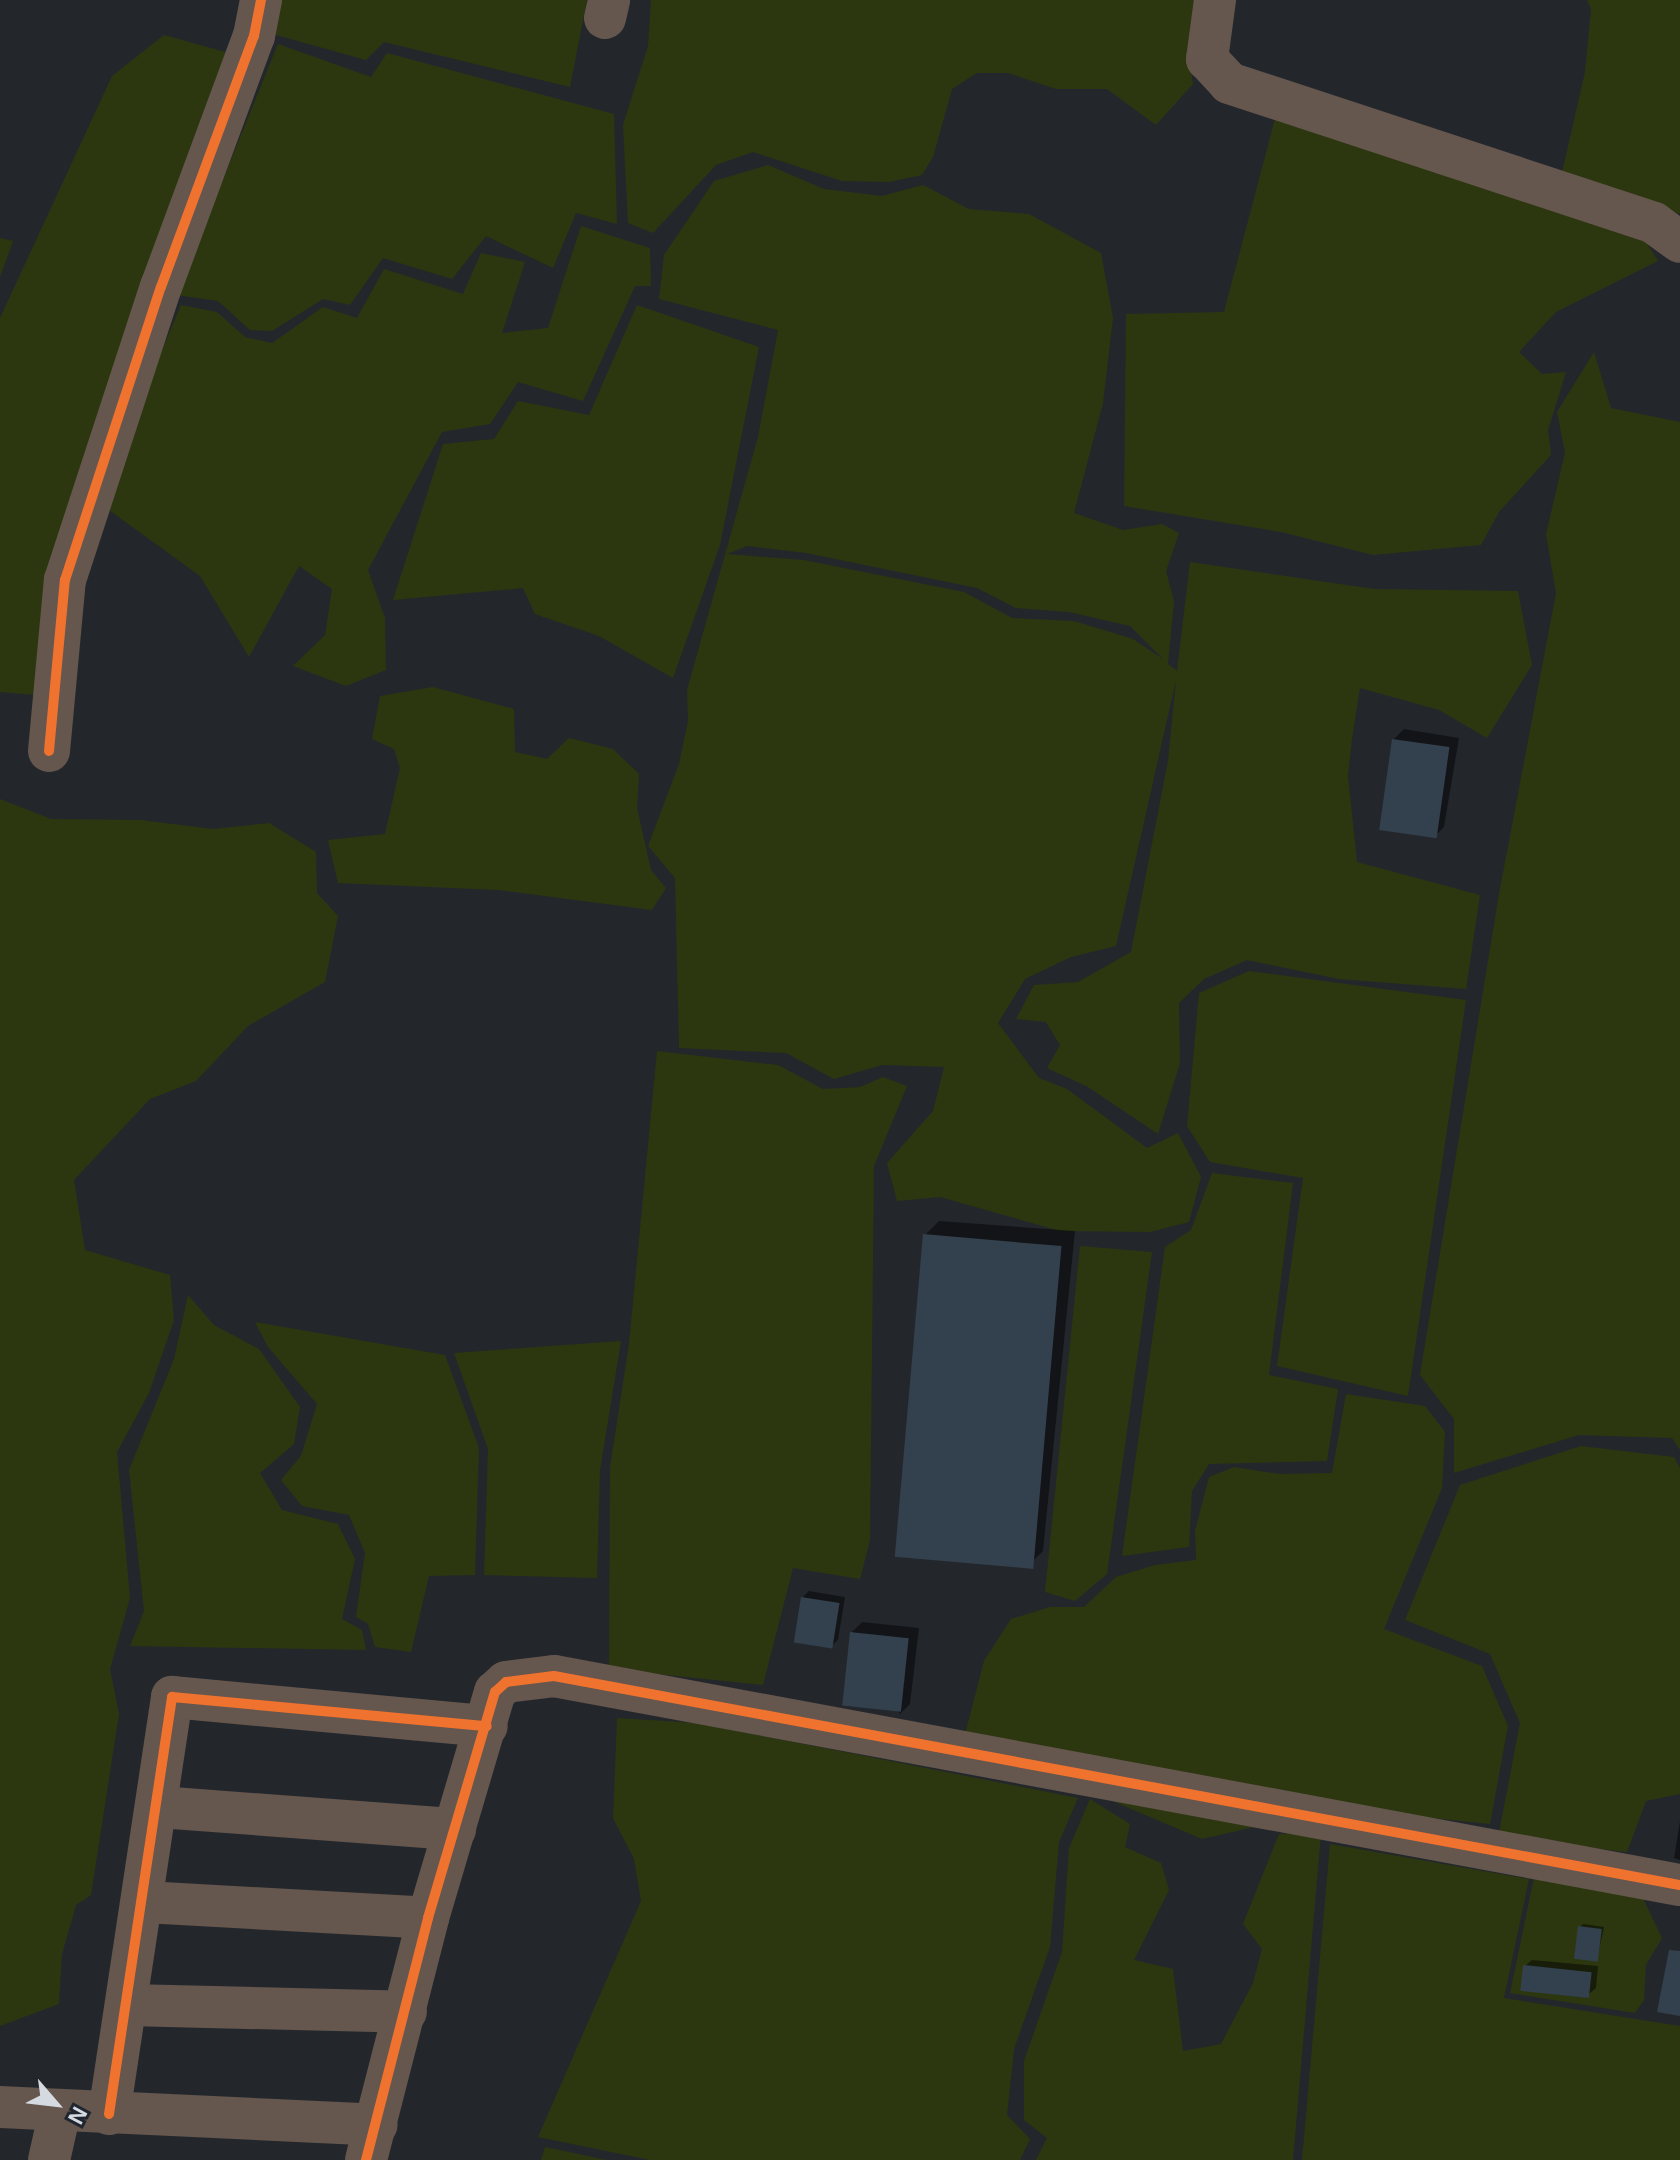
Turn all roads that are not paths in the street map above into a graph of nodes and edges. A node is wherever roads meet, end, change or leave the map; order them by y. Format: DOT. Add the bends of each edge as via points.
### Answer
graph roads {
  1 [pos="261,0"];
  2 [pos="1215,0"];
  3 [pos="1680,242"];
  4 [pos="49,751"];
  5 [pos="487,1726"];
  6 [pos="159,1807"];
  7 [pos="455,1829"];
  8 [pos="1680,1885"];
  9 [pos="145,1902"];
  10 [pos="428,1918"];
  11 [pos="128,2005"];
  12 [pos="406,2012"];
  13 [pos="0,2107"];
  14 [pos="60,2111"];
  15 [pos="109,2114"];
  16 [pos="371,2142"];
  17 [pos="49,2160"];
  1 -- 4 [label="street" via="254,36 161,287 65,580"];
  2 -- 3 [label="street" via="1207,59 1229,83 1654,223"];
  5 -- 6 [label="street" via="172,1697"];
  5 -- 7 [label="street"];
  5 -- 8 [label="street" via="495,1692 506,1682 554,1676"];
  6 -- 7 [label="street"];
  6 -- 9 [label="street"];
  7 -- 10 [label="street"];
  9 -- 10 [label="street"];
  9 -- 11 [label="street"];
  10 -- 12 [label="street"];
  11 -- 12 [label="street"];
  11 -- 15 [label="street"];
  12 -- 16 [label="street"];
  13 -- 14 [label="street"];
  14 -- 15 [label="street"];
  14 -- 17 [label="street"];
  15 -- 16 [label="street"];
}
